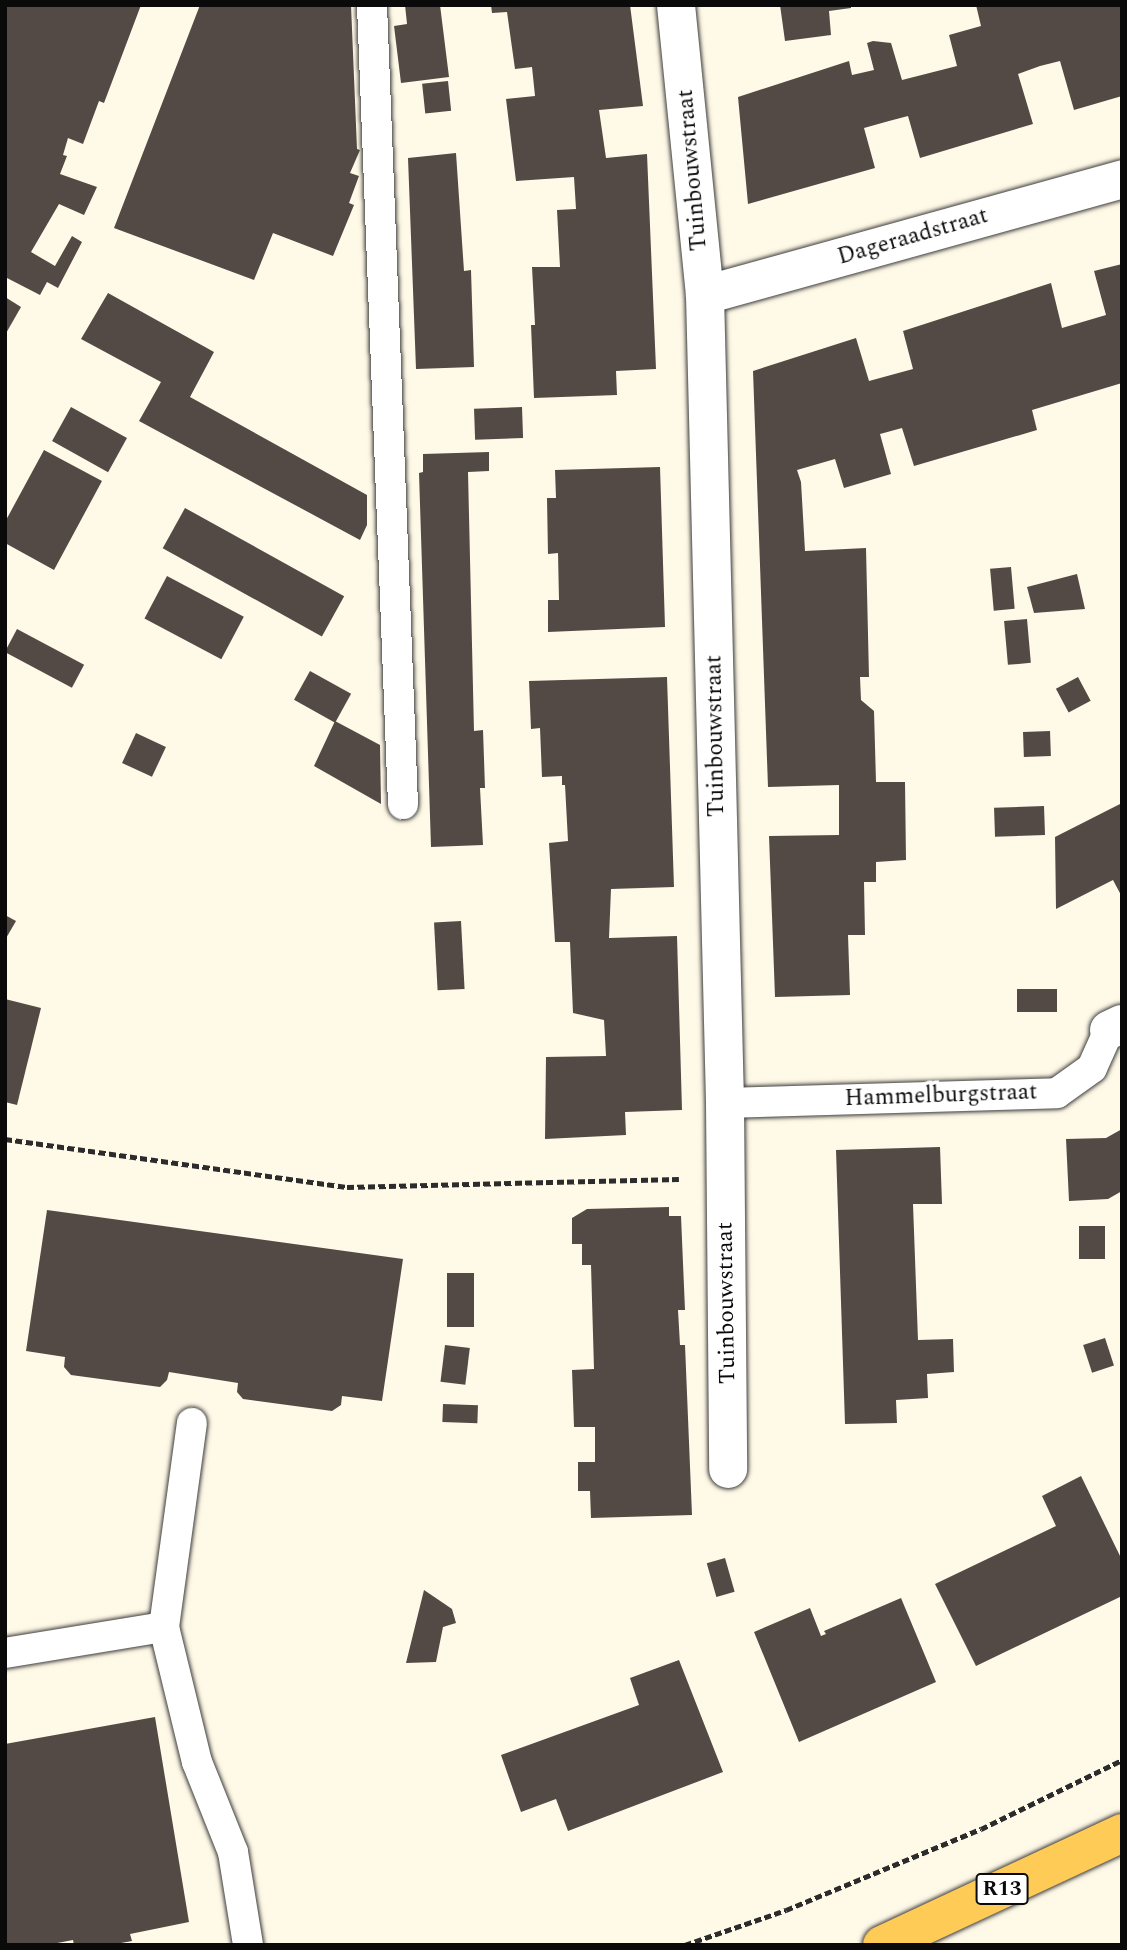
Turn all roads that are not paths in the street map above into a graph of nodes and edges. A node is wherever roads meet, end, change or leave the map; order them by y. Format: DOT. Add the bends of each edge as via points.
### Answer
graph roads {
  1 [pos="372,5"];
  2 [pos="676,5"];
  3 [pos="1122,179"];
  4 [pos="705,295"];
  5 [pos="403,804"];
  6 [pos="1115,1027"];
  7 [pos="725,1103"];
  8 [pos="192,1423"];
  9 [pos="728,1469"];
  10 [pos="164,1627"];
  11 [pos="5,1653"];
  12 [pos="1122,1833"];
  13 [pos="248,1945"];
  14 [pos="882,1945"];
  1 -- 5 [label="lane"];
  2 -- 4 [label="street, Tuinbouwstraat"];
  3 -- 4 [label="street, Dageraadstraat"];
  4 -- 7 [label="street, Tuinbouwstraat"];
  6 -- 7 [label="lane, Hammelburgstraat" via="1093,1068 1057,1093"];
  7 -- 9 [label="street, Tuinbouwstraat"];
  8 -- 10 [label="lane"];
  10 -- 11 [label="lane"];
  10 -- 13 [label="lane" via="197,1762 233,1852"];
  12 -- 14 [label="main road, R13"];
}
